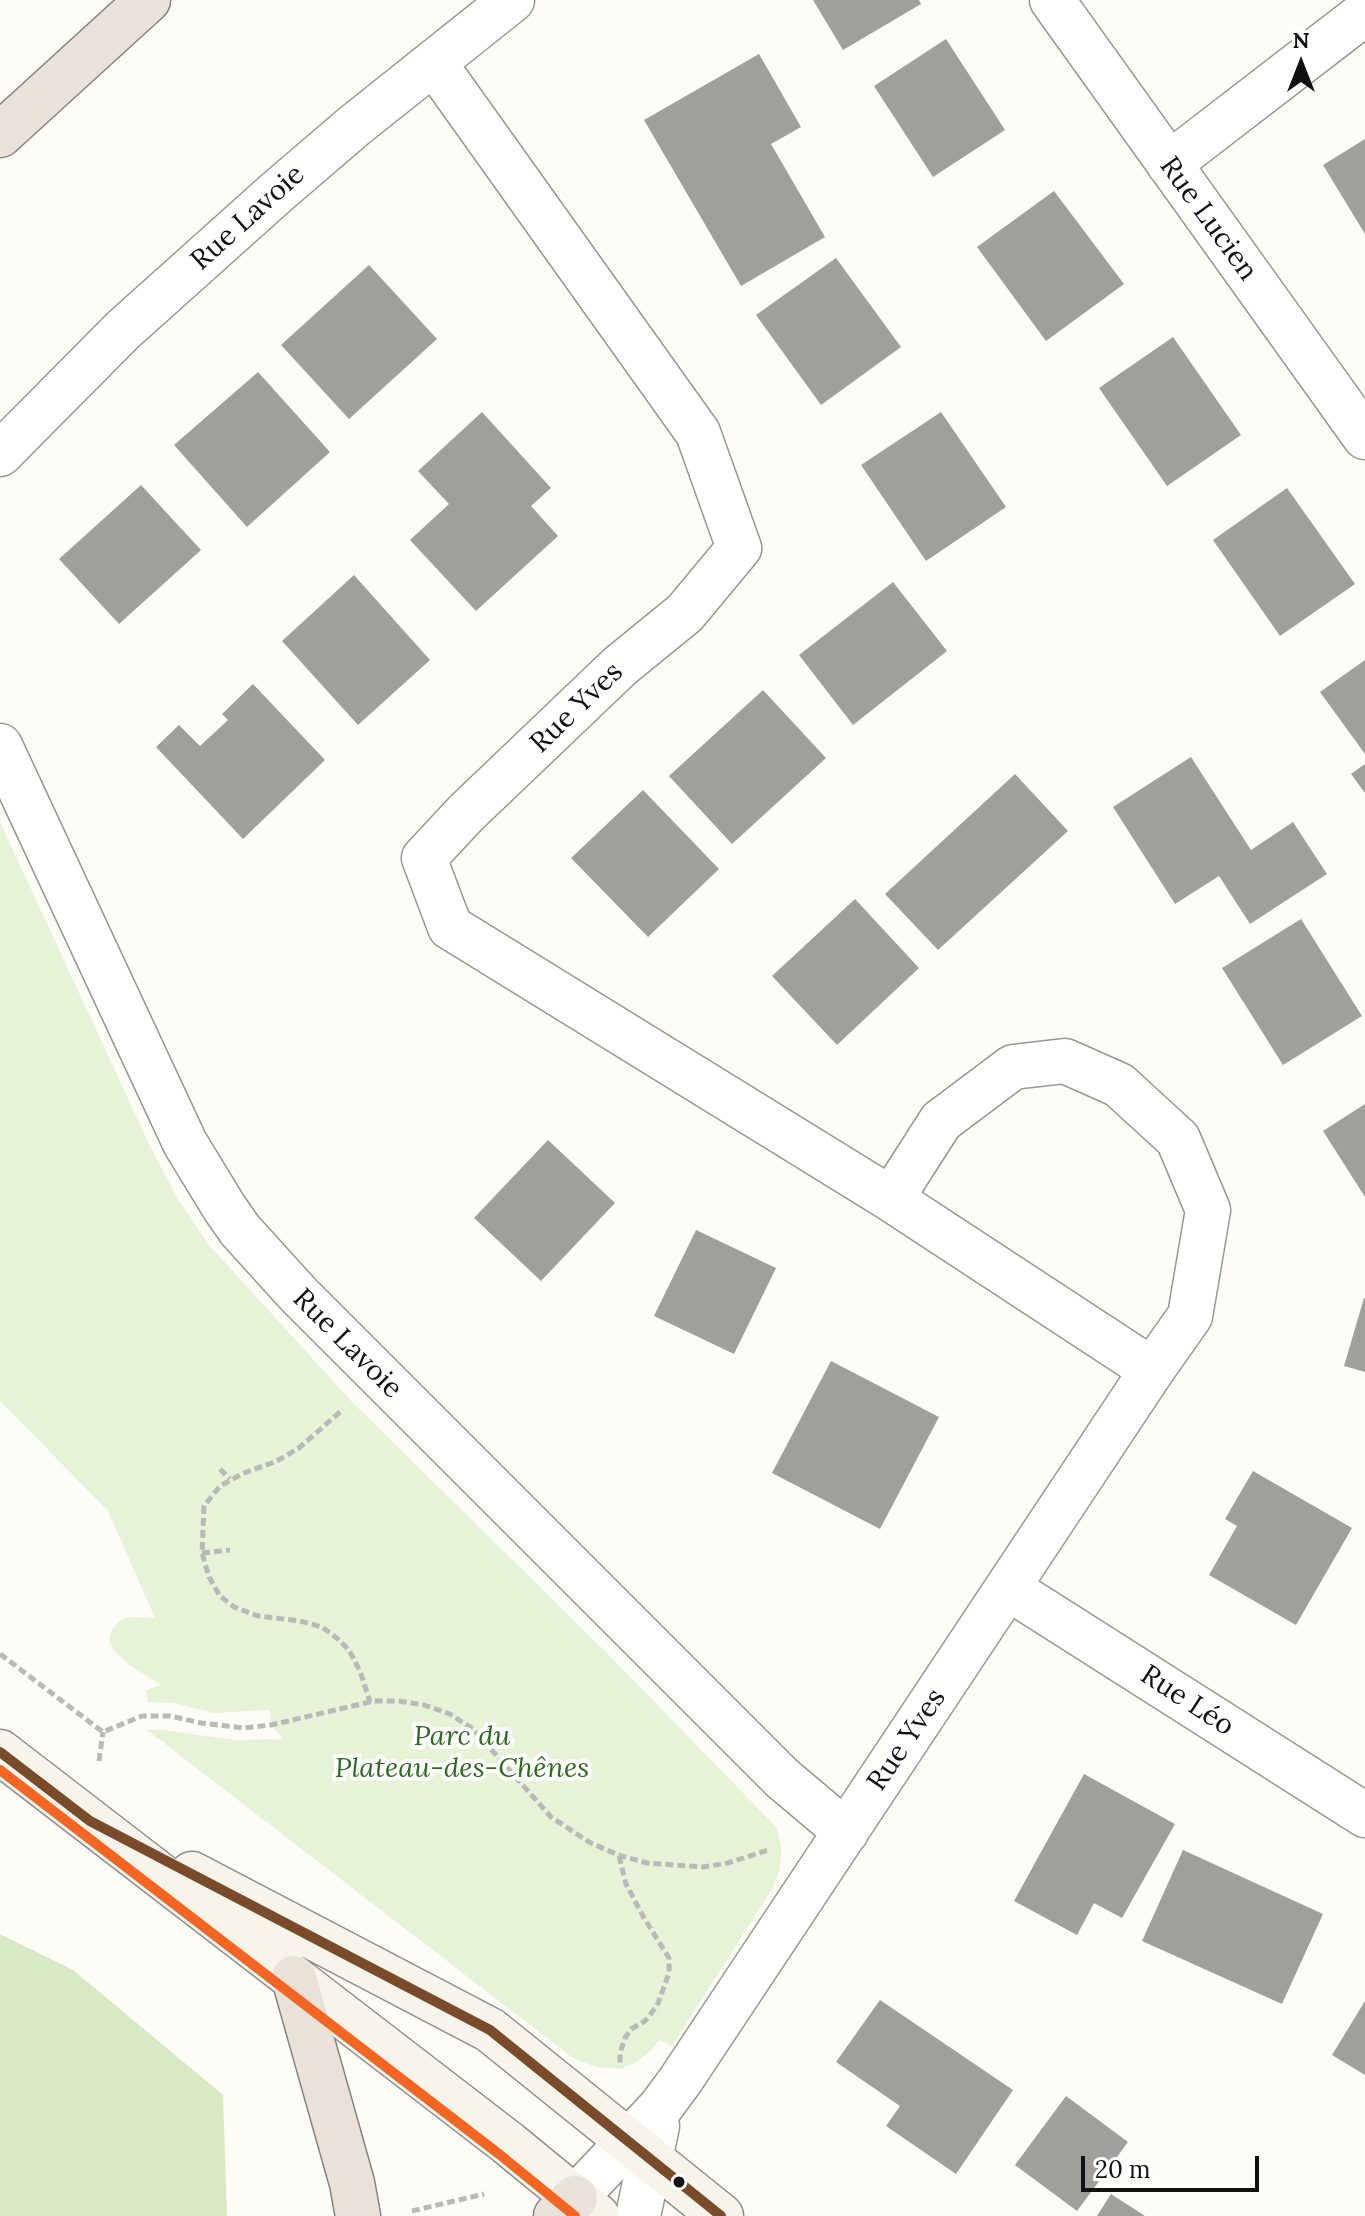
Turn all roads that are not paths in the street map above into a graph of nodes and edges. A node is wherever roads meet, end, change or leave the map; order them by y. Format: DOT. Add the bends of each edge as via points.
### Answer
graph roads {
  1 [pos="148,0"];
  2 [pos="512,0"];
  3 [pos="1052,0"];
  4 [pos="1365,13"];
  5 [pos="434,63"];
  6 [pos="0,135"];
  7 [pos="1169,164"];
  8 [pos="1365,437"];
  9 [pos="0,454"];
  10 [pos="0,746"];
  11 [pos="891,1199"];
  12 [pos="1152,1370"];
  13 [pos="1008,1588"];
  14 [pos="0,1752"];
  15 [pos="1365,1815"];
  16 [pos="90,1821"];
  17 [pos="846,1832"];
  18 [pos="294,1978"];
  19 [pos="640,2150"];
  20 [pos="576,2210"];
  21 [pos="358,2216"];
  22 [pos="638,2216"];
  23 [pos="721,2216"];
  1 -- 6 [label="highway"];
  2 -- 5 [label="street, Rue Lavoie"];
  3 -- 7 [label="street, Rue Lucien"];
  4 -- 7 [label="street"];
  5 -- 9 [label="street, Rue Lavoie" via="354,126 123,330"];
  5 -- 11 [label="street, Rue Yves" via="698,433 739,548 685,613 620,666 424,858 450,927"];
  7 -- 8 [label="street, Rue Lucien"];
  10 -- 17 [label="street, Rue Lavoie" via="185,1143 240,1230 782,1778"];
  11 -- 12 [label="street, Rue Yves"];
  11 -- 12 [label="street, Rue Yves" via="941,1121 1013,1067 1065,1061 1119,1085 1178,1139 1208,1210 1190,1316"];
  12 -- 13 [label="street, Rue Yves"];
  13 -- 15 [label="street, Rue Léo"];
  13 -- 17 [label="street, Rue Yves"];
  14 -- 16 [label="street"];
  16 -- 18 [label="street"];
  16 -- 19 [label="street" via="490,2030"];
  17 -- 19 [label="street, Rue Yves" via="660,2108"];
  18 -- 20 [label="street" via="508,2143"];
  18 -- 21 [label="highway"];
  19 -- 20 [label="street"];
  19 -- 22 [label="street, Rue Yves"];
  19 -- 23 [label="street"];
}
